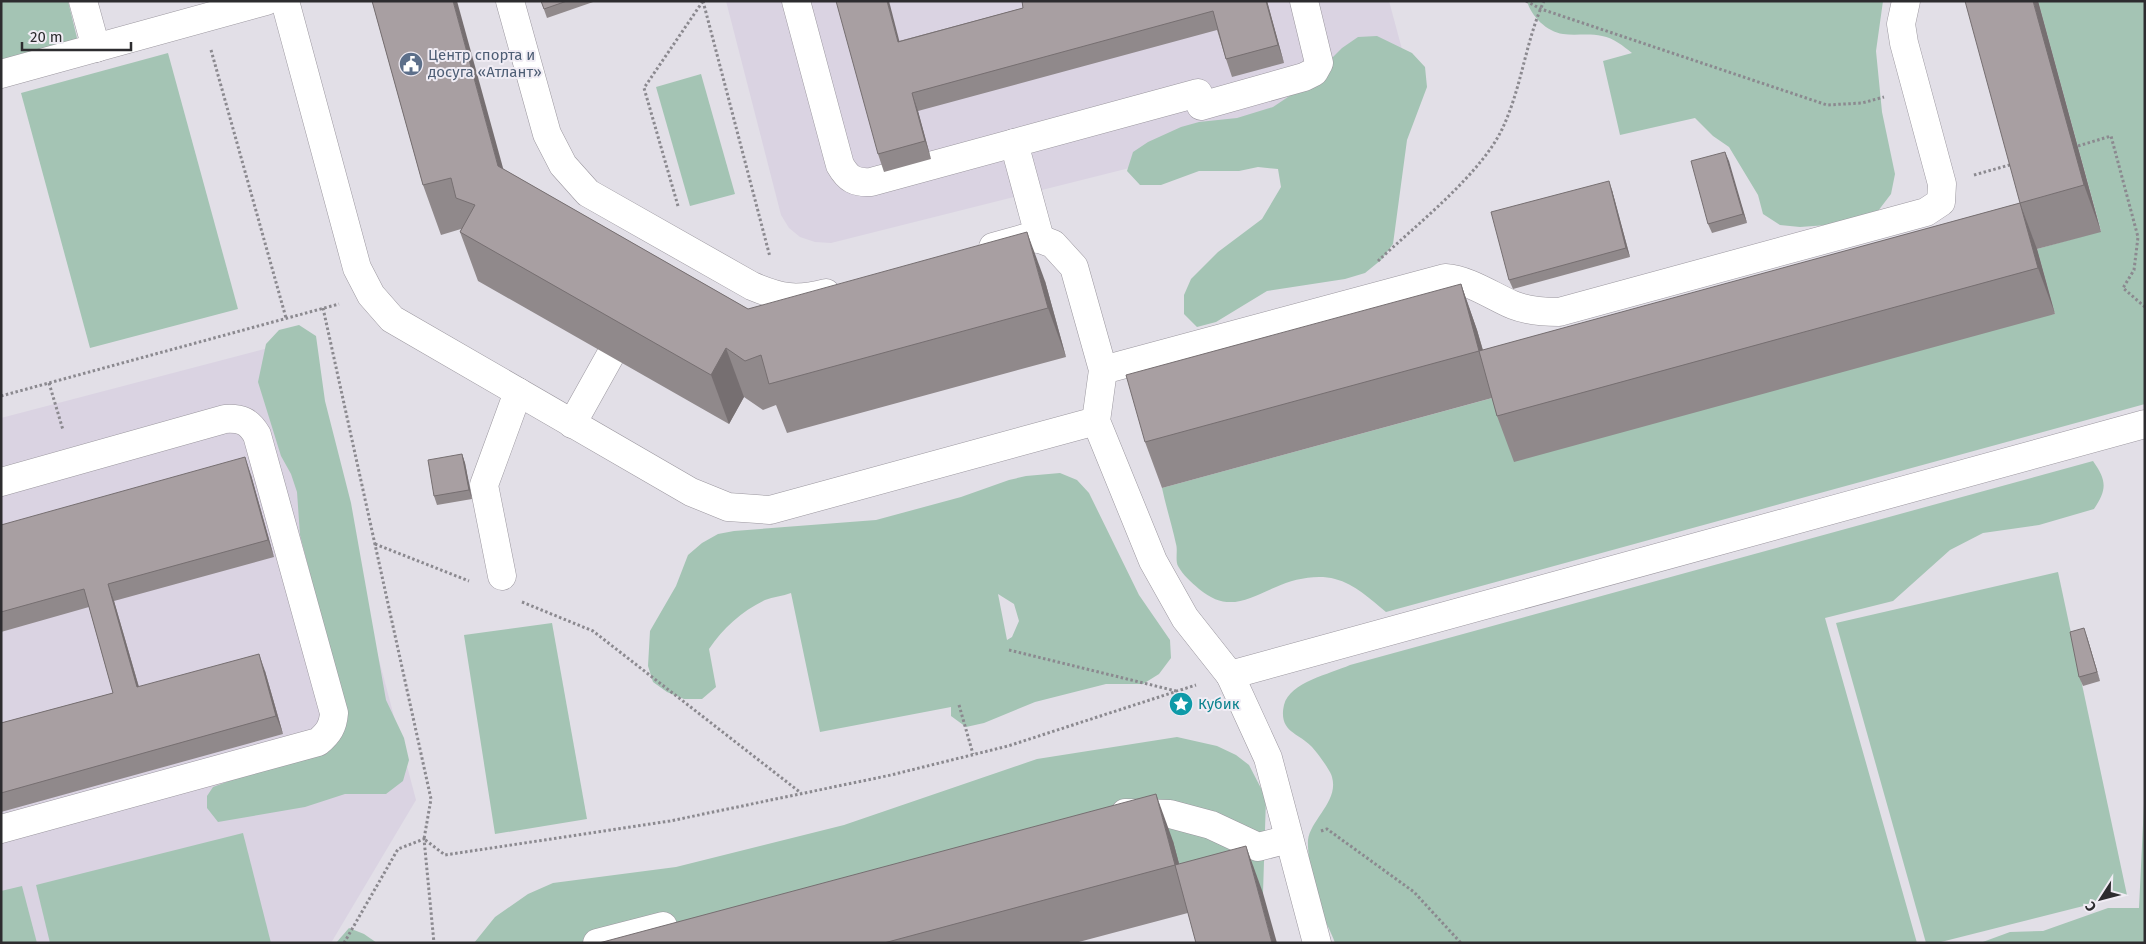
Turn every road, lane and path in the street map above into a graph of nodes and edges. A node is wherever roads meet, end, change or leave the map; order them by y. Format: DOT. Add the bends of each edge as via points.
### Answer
graph roads {
  1 [pos="83,1"];
  2 [pos="266,1"];
  3 [pos="285,1"];
  4 [pos="510,1"];
  5 [pos="703,1"];
  6 [pos="796,1"];
  7 [pos="1304,1"];
  8 [pos="1526,1"];
  9 [pos="1544,1"];
  10 [pos="1906,1"];
  11 [pos="1541,8"];
  12 [pos="202,20"];
  13 [pos="96,48"];
  14 [pos="1,74"];
  15 [pos="1916,89"];
  16 [pos="1014,143"];
  17 [pos="2078,146"];
  18 [pos="2014,164"];
  19 [pos="1942,184"];
  20 [pos="1040,239"];
  21 [pos="674,243"];
  22 [pos="967,254"];
  23 [pos="1376,262"];
  24 [pos="661,267"];
  25 [pos="852,286"];
  26 [pos="371,295"];
  27 [pos="781,298"];
  28 [pos="2145,307"];
  29 [pos="323,308"];
  30 [pos="286,318"];
  31 [pos="610,356"];
  32 [pos="1103,370"];
  33 [pos="49,383"];
  34 [pos="518,392"];
  35 [pos="1,396"];
  36 [pos="1096,421"];
  37 [pos="572,424"];
  38 [pos="2145,424"];
  39 [pos="72,462"];
  40 [pos="1,482"];
  41 [pos="375,544"];
  42 [pos="502,576"];
  43 [pos="475,584"];
  44 [pos="520,602"];
  45 [pos="1009,650"];
  46 [pos="1230,675"];
  47 [pos="1177,691"];
  48 [pos="959,705"];
  49 [pos="973,754"];
  50 [pos="801,793"];
  51 [pos="1102,817"];
  52 [pos="1,830"];
  53 [pos="424,839"];
  54 [pos="1289,839"];
  55 [pos="683,922"];
  56 [pos="344,943"];
  57 [pos="434,943"];
  58 [pos="597,943"];
  59 [pos="1317,943"];
  60 [pos="1461,943"];
  1 -- 13 [label="lane"];
  2 -- 12 [label="lane"];
  3 -- 26 [label="lane" via="357,268"];
  4 -- 21 [label="lane" via="546,134 563,165 588,192"];
  5 -- 21 [label="path" via="644,88 680,212"];
  5 -- 27 [label="path"];
  6 -- 16 [label="lane" via="840,165 847,177 858,183 871,182"];
  7 -- 16 [label="lane" via="1319,63 1314,72 1304,77 1201,106 1198,93"];
  8 -- 11 [label="path"];
  9 -- 11 [label="path"];
  10 -- 15 [label="lane" via="1901,24"];
  11 -- 15 [label="path" via="1827,105 1862,103"];
  11 -- 23 [label="path" via="1504,126 1475,169"];
  12 -- 13 [label="lane"];
  12 -- 30 [label="path"];
  13 -- 14 [label="lane"];
  15 -- 19 [label="lane"];
  16 -- 20 [label="lane"];
  17 -- 28 [label="path" via="2111,136 2138,237 2134,270 2123,288"];
  18 -- 19 [label="path"];
  19 -- 32 [label="lane" via="1941,202 1926,212 1559,312 1536,312 1514,306 1458,279 1445,278"];
  20 -- 22 [label="lane" via="1025,238"];
  20 -- 32 [label="lane" via="1053,244 1074,267"];
  21 -- 24 [label="lane"];
  21 -- 27 [label="lane" via="752,286"];
  25 -- 27 [label="lane" via="813,296"];
  26 -- 29 [label="path"];
  26 -- 34 [label="lane" via="392,319"];
  29 -- 30 [label="path"];
  29 -- 41 [label="path"];
  30 -- 33 [label="path"];
  31 -- 37 [label="lane"];
  32 -- 36 [label="lane"];
  33 -- 35 [label="path"];
  33 -- 39 [label="path"];
  34 -- 37 [label="lane"];
  34 -- 42 [label="lane" via="484,485"];
  36 -- 37 [label="lane" via="770,510 728,507 691,492"];
  36 -- 46 [label="lane" via="1153,561 1185,618"];
  38 -- 46 [label="lane"];
  39 -- 40 [label="lane"];
  39 -- 52 [label="lane" via="225,420 238,418 252,425 258,435 334,713 333,725 328,735 318,742"];
  41 -- 43 [label="path"];
  41 -- 53 [label="path" via="431,799"];
  44 -- 50 [label="path" via="593,630"];
  45 -- 47 [label="path"];
  46 -- 47 [label="path"];
  46 -- 54 [label="lane" via="1268,758"];
  47 -- 49 [label="path" via="1008,746"];
  48 -- 49 [label="path"];
  49 -- 50 [label="path"];
  50 -- 53 [label="path" via="670,821 445,855"];
  51 -- 54 [label="lane" via="1122,813 1170,814 1211,825 1258,847"];
  53 -- 56 [label="path" via="398,849"];
  53 -- 57 [label="path"];
  54 -- 59 [label="lane"];
  54 -- 60 [label="path" via="1327,829 1414,892"];
  55 -- 58 [label="lane"];
}
